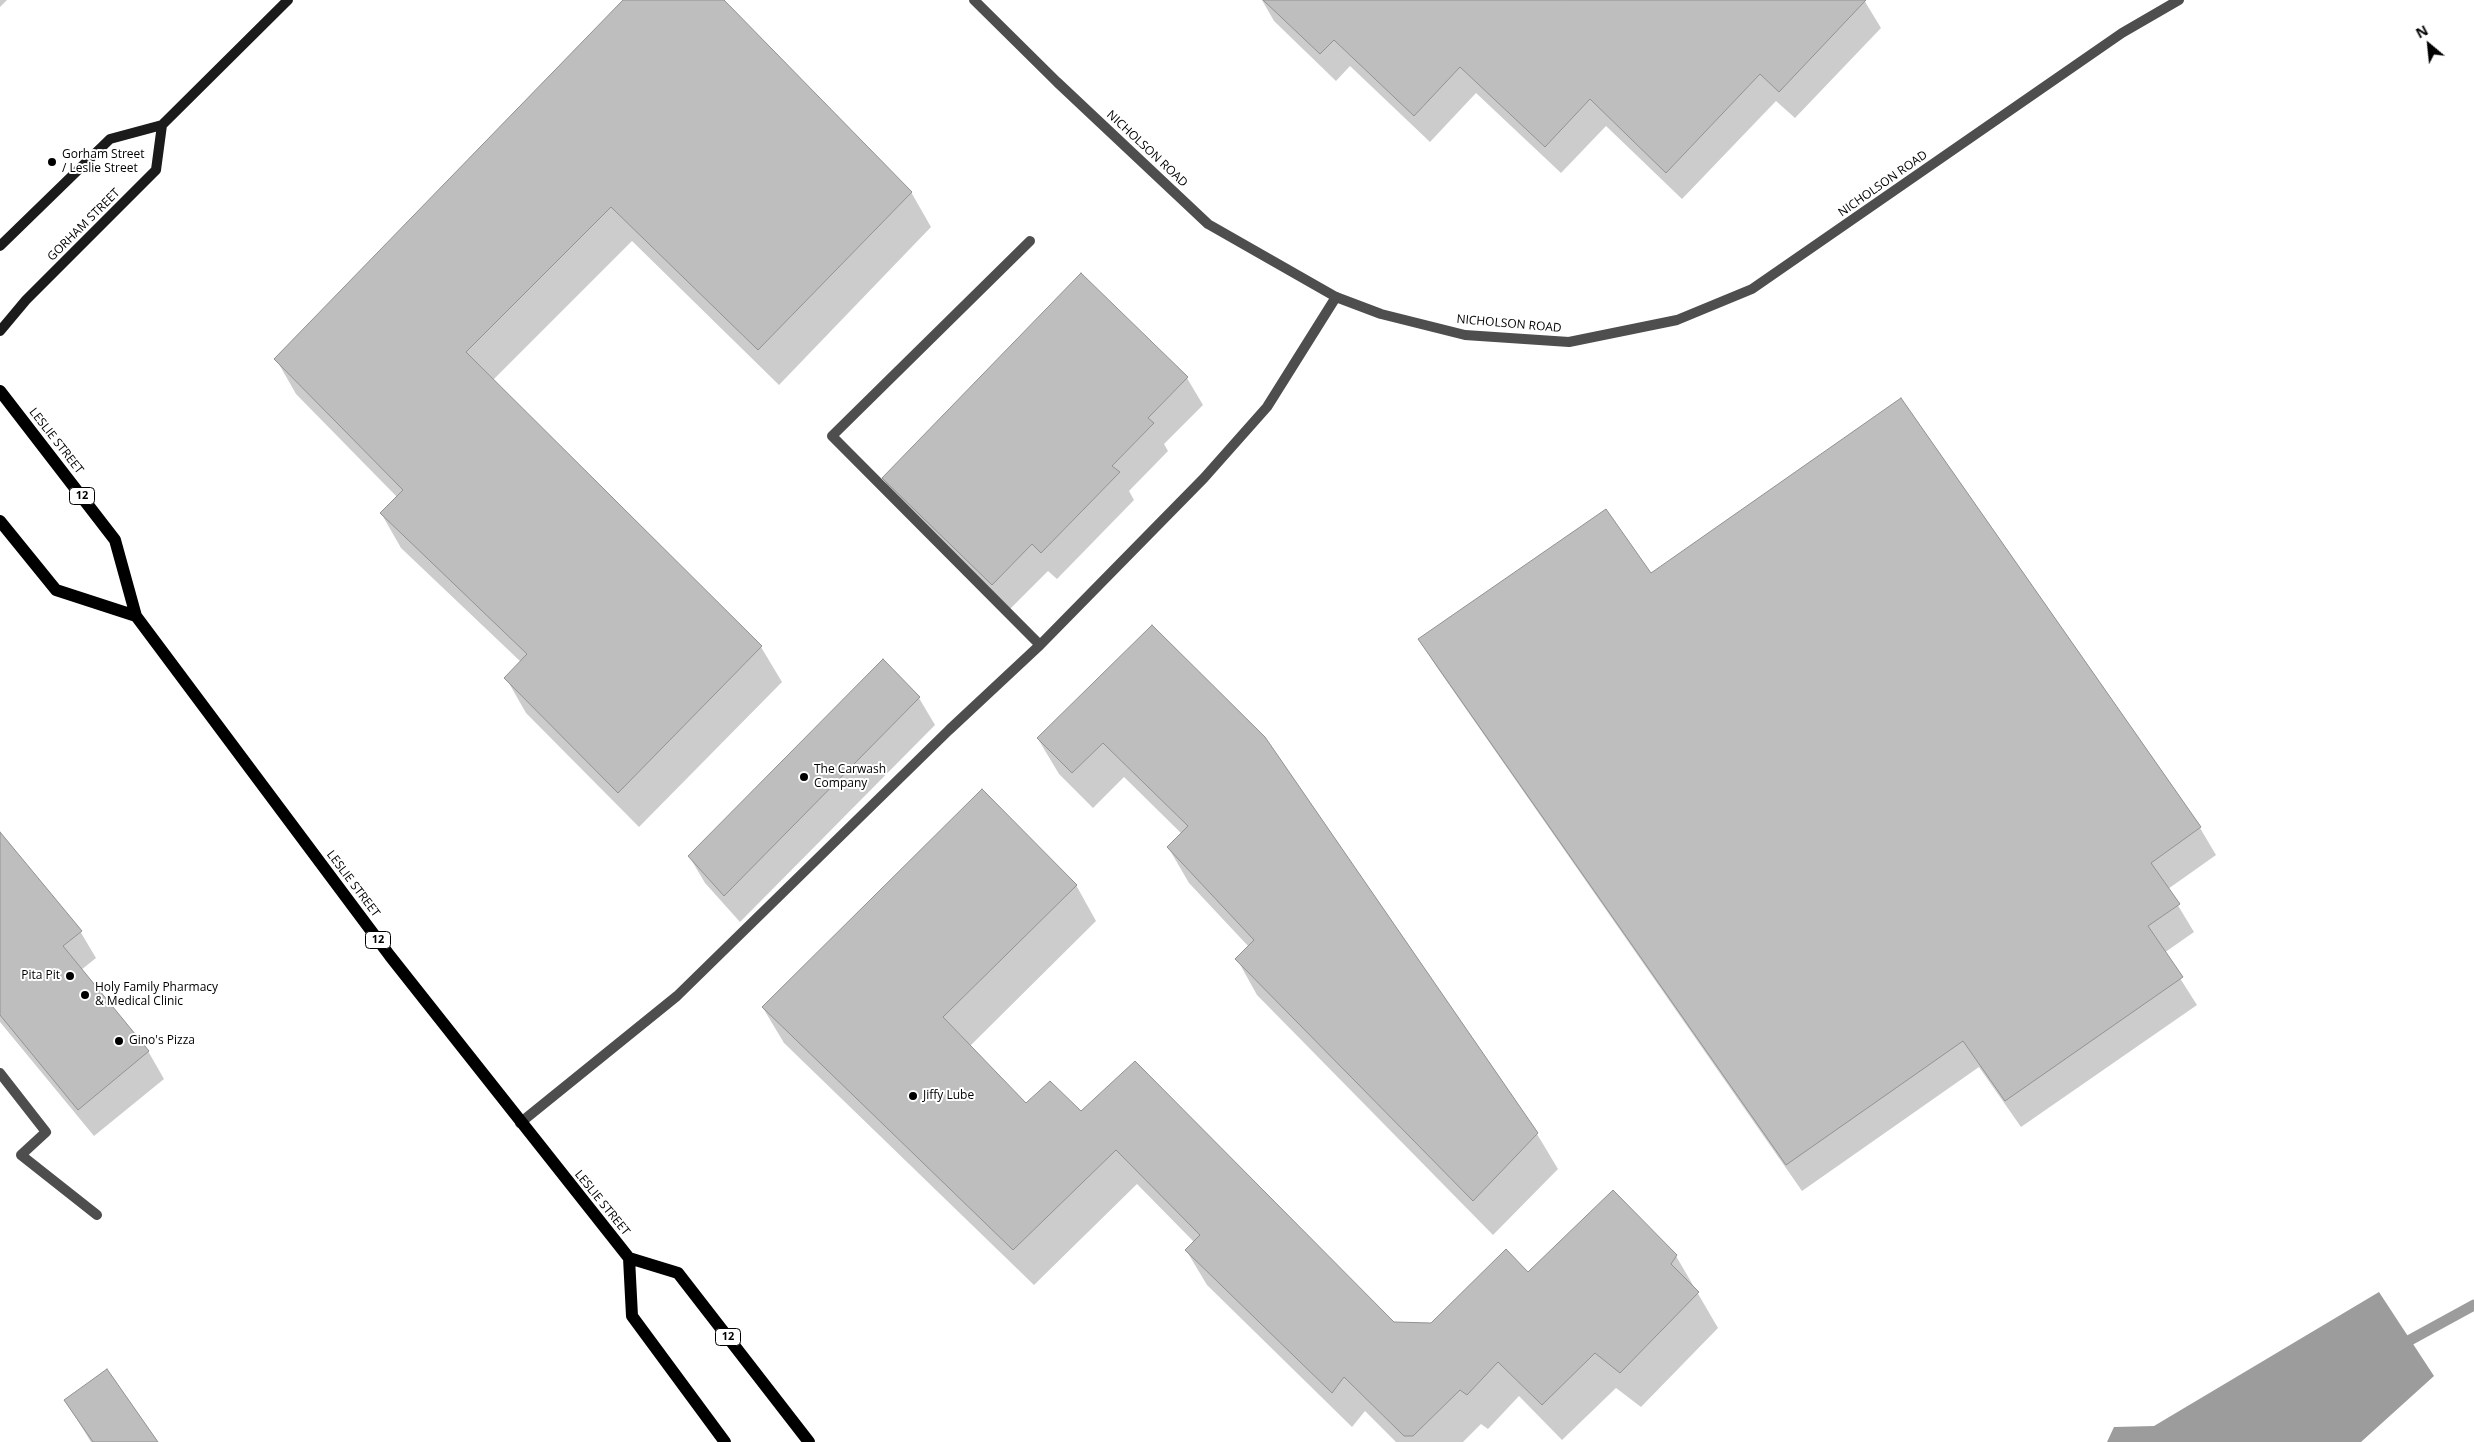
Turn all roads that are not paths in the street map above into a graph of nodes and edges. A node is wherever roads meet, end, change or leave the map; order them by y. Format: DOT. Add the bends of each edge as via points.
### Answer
graph roads {
  1 [pos="288,0"];
  2 [pos="974,0"];
  3 [pos="2179,0"];
  4 [pos="162,125"];
  5 [pos="1030,241"];
  6 [pos="0,246"];
  7 [pos="1336,297"];
  8 [pos="0,331"];
  9 [pos="0,392"];
  10 [pos="0,521"];
  11 [pos="136,616"];
  12 [pos="1040,645"];
  13 [pos="0,1073"];
  14 [pos="520,1123"];
  15 [pos="97,1215"];
  16 [pos="629,1258"];
  17 [pos="725,1442"];
  18 [pos="809,1442"];
  1 -- 4 [label="street"];
  2 -- 7 [label="street, NICHOLSON ROAD" via="1208,224"];
  3 -- 7 [label="street, NICHOLSON ROAD" via="2122,33 1752,289 1677,320 1570,342 1465,335 1381,314"];
  4 -- 6 [label="street" via="110,139"];
  4 -- 8 [label="street, GORHAM STREET" via="156,170 26,300"];
  5 -- 12 [label="street" via="832,436"];
  7 -- 12 [label="street" via="1267,406 1204,478"];
  9 -- 11 [label="main road, LESLIE STREET / 12" via="116,540"];
  10 -- 11 [label="main road" via="56,590"];
  11 -- 14 [label="main road, LESLIE STREET / 12" via="390,956"];
  12 -- 14 [label="street" via="948,730 677,996"];
  13 -- 15 [label="street" via="46,1132 21,1156"];
  14 -- 16 [label="main road, LESLIE STREET / 12"];
  16 -- 17 [label="main road" via="632,1316"];
  16 -- 18 [label="main road, 12" via="678,1273"];
}
